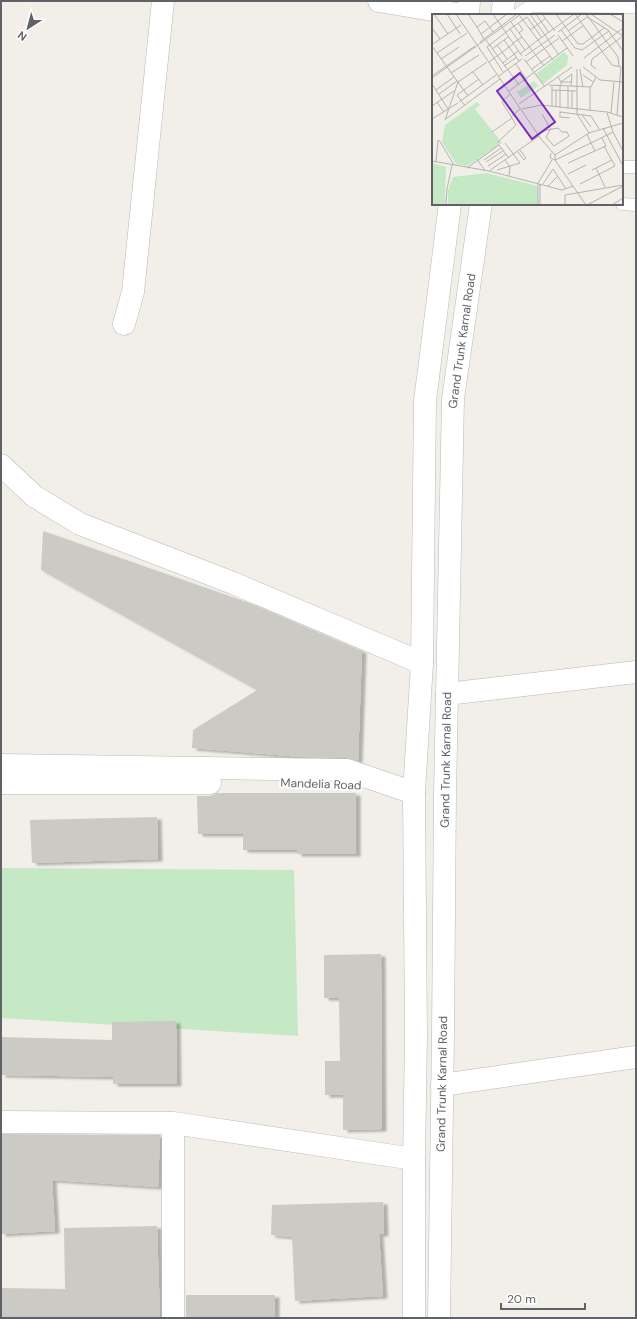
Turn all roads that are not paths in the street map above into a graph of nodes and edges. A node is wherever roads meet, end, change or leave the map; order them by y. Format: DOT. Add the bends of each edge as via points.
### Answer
graph roads {
  1 [pos="163,1"];
  2 [pos="379,1"];
  3 [pos="469,1"];
  4 [pos="504,1"];
  5 [pos="636,7"];
  6 [pos="622,11"];
  7 [pos="456,14"];
  8 [pos="468,14"];
  9 [pos="502,14"];
  10 [pos="518,14"];
  11 [pos="623,167"];
  12 [pos="636,167"];
  13 [pos="623,204"];
  14 [pos="450,205"];
  15 [pos="636,205"];
  16 [pos="484,207"];
  17 [pos="124,324"];
  18 [pos="1,465"];
  19 [pos="422,663"];
  20 [pos="636,672"];
  21 [pos="447,694"];
  22 [pos="1,765"];
  23 [pos="1,783"];
  24 [pos="414,793"];
  25 [pos="445,794"];
  26 [pos="636,1057"];
  27 [pos="442,1085"];
  28 [pos="1,1122"];
  29 [pos="174,1123"];
  30 [pos="414,1159"];
  31 [pos="173,1318"];
  32 [pos="414,1318"];
  33 [pos="439,1318"];
  1 -- 17 [label="street" via="133,292"];
  2 -- 7 [label="street"];
  3 -- 8 [label="street"];
  4 -- 9 [label="street"];
  5 -- 6 [label="lane"];
  6 -- 10 [label="lane" via="530,6"];
  11 -- 12 [label="lane"];
  13 -- 15 [label="lane"];
  14 -- 19 [label="street" via="426,401"];
  16 -- 21 [label="street, Grand Trunk Karnal Road" via="453,399"];
  18 -- 19 [label="street" via="34,496 80,524 233,583"];
  19 -- 24 [label="street"];
  20 -- 21 [label="street"];
  21 -- 25 [label="street, Grand Trunk Karnal Road"];
  22 -- 24 [label="street, Mandelia Road" via="347,770"];
  23 -- 24 [label="street, Mandelia Road" via="347,783"];
  24 -- 25 [label="street"];
  24 -- 30 [label="street"];
  25 -- 27 [label="street, Grand Trunk Karnal Road"];
  26 -- 27 [label="street"];
  27 -- 33 [label="street, Grand Trunk Karnal Road"];
  28 -- 29 [label="street"];
  29 -- 30 [label="street"];
  29 -- 31 [label="street"];
  30 -- 32 [label="street"];
}
